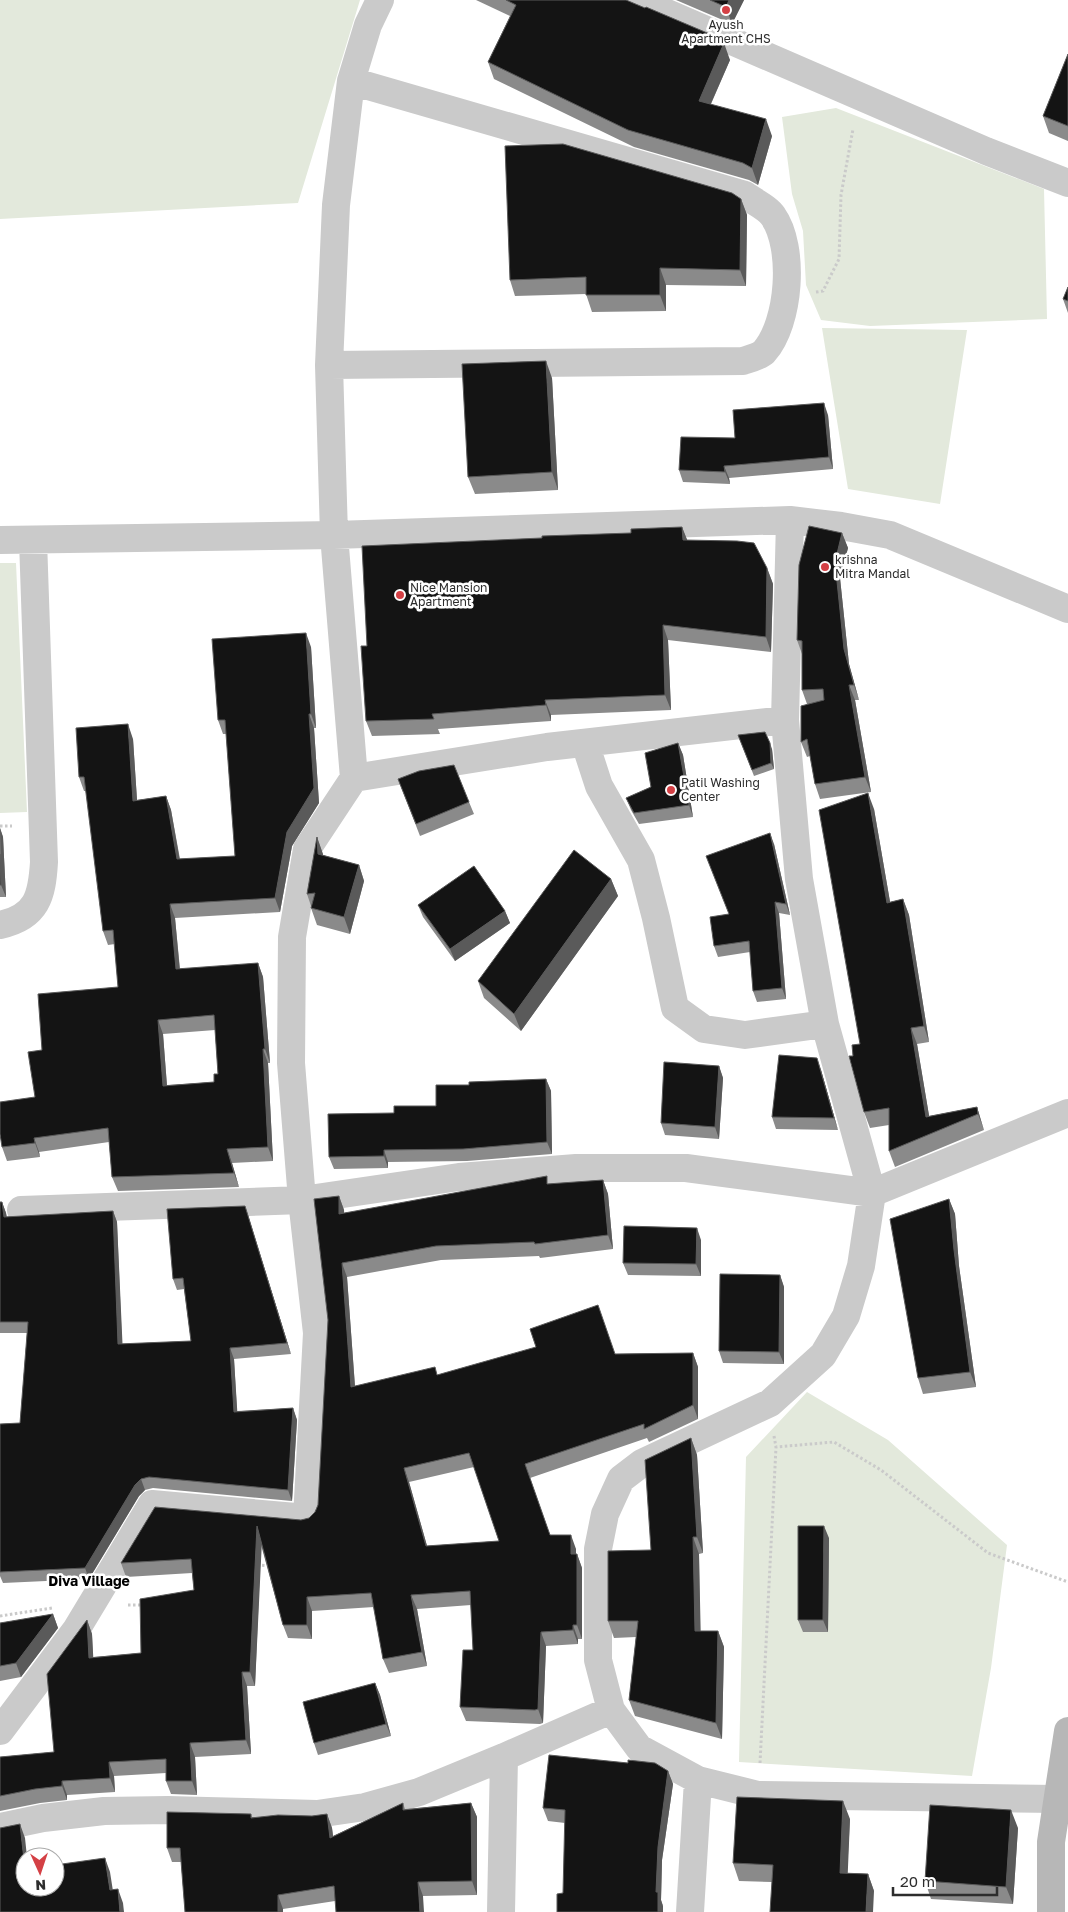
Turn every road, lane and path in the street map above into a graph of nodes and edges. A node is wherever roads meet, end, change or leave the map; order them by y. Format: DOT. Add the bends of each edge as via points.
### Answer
graph roads {
  1 [pos="380,0"];
  2 [pos="638,0"];
  3 [pos="351,81"];
  4 [pos="859,96"];
  5 [pos="1068,183"];
  6 [pos="785,298"];
  7 [pos="329,365"];
  8 [pos="790,520"];
  9 [pos="334,535"];
  10 [pos="0,540"];
  11 [pos="33,540"];
  12 [pos="1068,609"];
  13 [pos="785,720"];
  14 [pos="585,743"];
  15 [pos="354,778"];
  16 [pos="0,925"];
  17 [pos="825,1024"];
  18 [pos="1068,1113"];
  19 [pos="872,1193"];
  20 [pos="302,1200"];
  21 [pos="21,1210"];
  22 [pos="770,1403"];
  23 [pos="776,1447"];
  24 [pos="274,1566"];
  25 [pos="249,1568"];
  26 [pos="1068,1582"];
  27 [pos="120,1604"];
  28 [pos="145,1605"];
  29 [pos="58,1607"];
  30 [pos="0,1616"];
  31 [pos="611,1710"];
  32 [pos="0,1731"];
  33 [pos="1068,1732"];
  34 [pos="504,1757"];
  35 [pos="698,1780"];
  36 [pos="758,1796"];
  37 [pos="1058,1799"];
  38 [pos="0,1827"];
  39 [pos="500,1912"];
  40 [pos="690,1912"];
  41 [pos="1051,1912"];
  1 -- 3 [label="street" via="368,25"];
  2 -- 4 [label="street"];
  3 -- 6 [label="street" via="745,195 773,214 784,241"];
  3 -- 7 [label="street" via="336,205"];
  4 -- 5 [label="street"];
  4 -- 6 [label="path" via="841,195 839,258 823,291"];
  6 -- 7 [label="street" via="780,325 763,353 743,361"];
  7 -- 9 [label="street"];
  8 -- 9 [label="street"];
  8 -- 12 [label="street" via="890,535"];
  8 -- 13 [label="street"];
  9 -- 11 [label="street"];
  9 -- 15 [label="street"];
  10 -- 11 [label="street"];
  11 -- 16 [label="street" via="44,862 42,889 31,910 14,922"];
  13 -- 14 [label="street"];
  13 -- 17 [label="street" via="800,879"];
  14 -- 15 [label="street" via="547,746"];
  14 -- 17 [label="street" via="599,786 641,860 675,1008 704,1029 745,1035"];
  15 -- 20 [label="street" via="307,849 292,937 291,1063"];
  17 -- 19 [label="street"];
  18 -- 19 [label="street"];
  19 -- 20 [label="street" via="686,1168 576,1168 459,1177"];
  19 -- 22 [label="street" via="861,1266 846,1316 823,1355"];
  20 -- 21 [label="street"];
  20 -- 32 [label="street" via="317,1333 307,1518 152,1504 76,1630"];
  22 -- 23 [label="path"];
  22 -- 31 [label="street" via="642,1463 621,1479 605,1514 598,1549 598,1660"];
  23 -- 26 [label="path" via="834,1442 881,1470 988,1553"];
  23 -- 36 [label="path"];
  24 -- 25 [label="path"];
  27 -- 28 [label="path"];
  29 -- 30 [label="path"];
  31 -- 34 [label="street"];
  31 -- 35 [label="street" via="639,1748"];
  33 -- 37 [label="street"];
  34 -- 38 [label="street" via="419,1792 365,1807 317,1814 104,1811"];
  34 -- 39 [label="street"];
  35 -- 36 [label="street"];
  35 -- 40 [label="street"];
  36 -- 37 [label="street"];
  37 -- 41 [label="street" via="1051,1842"];
}
